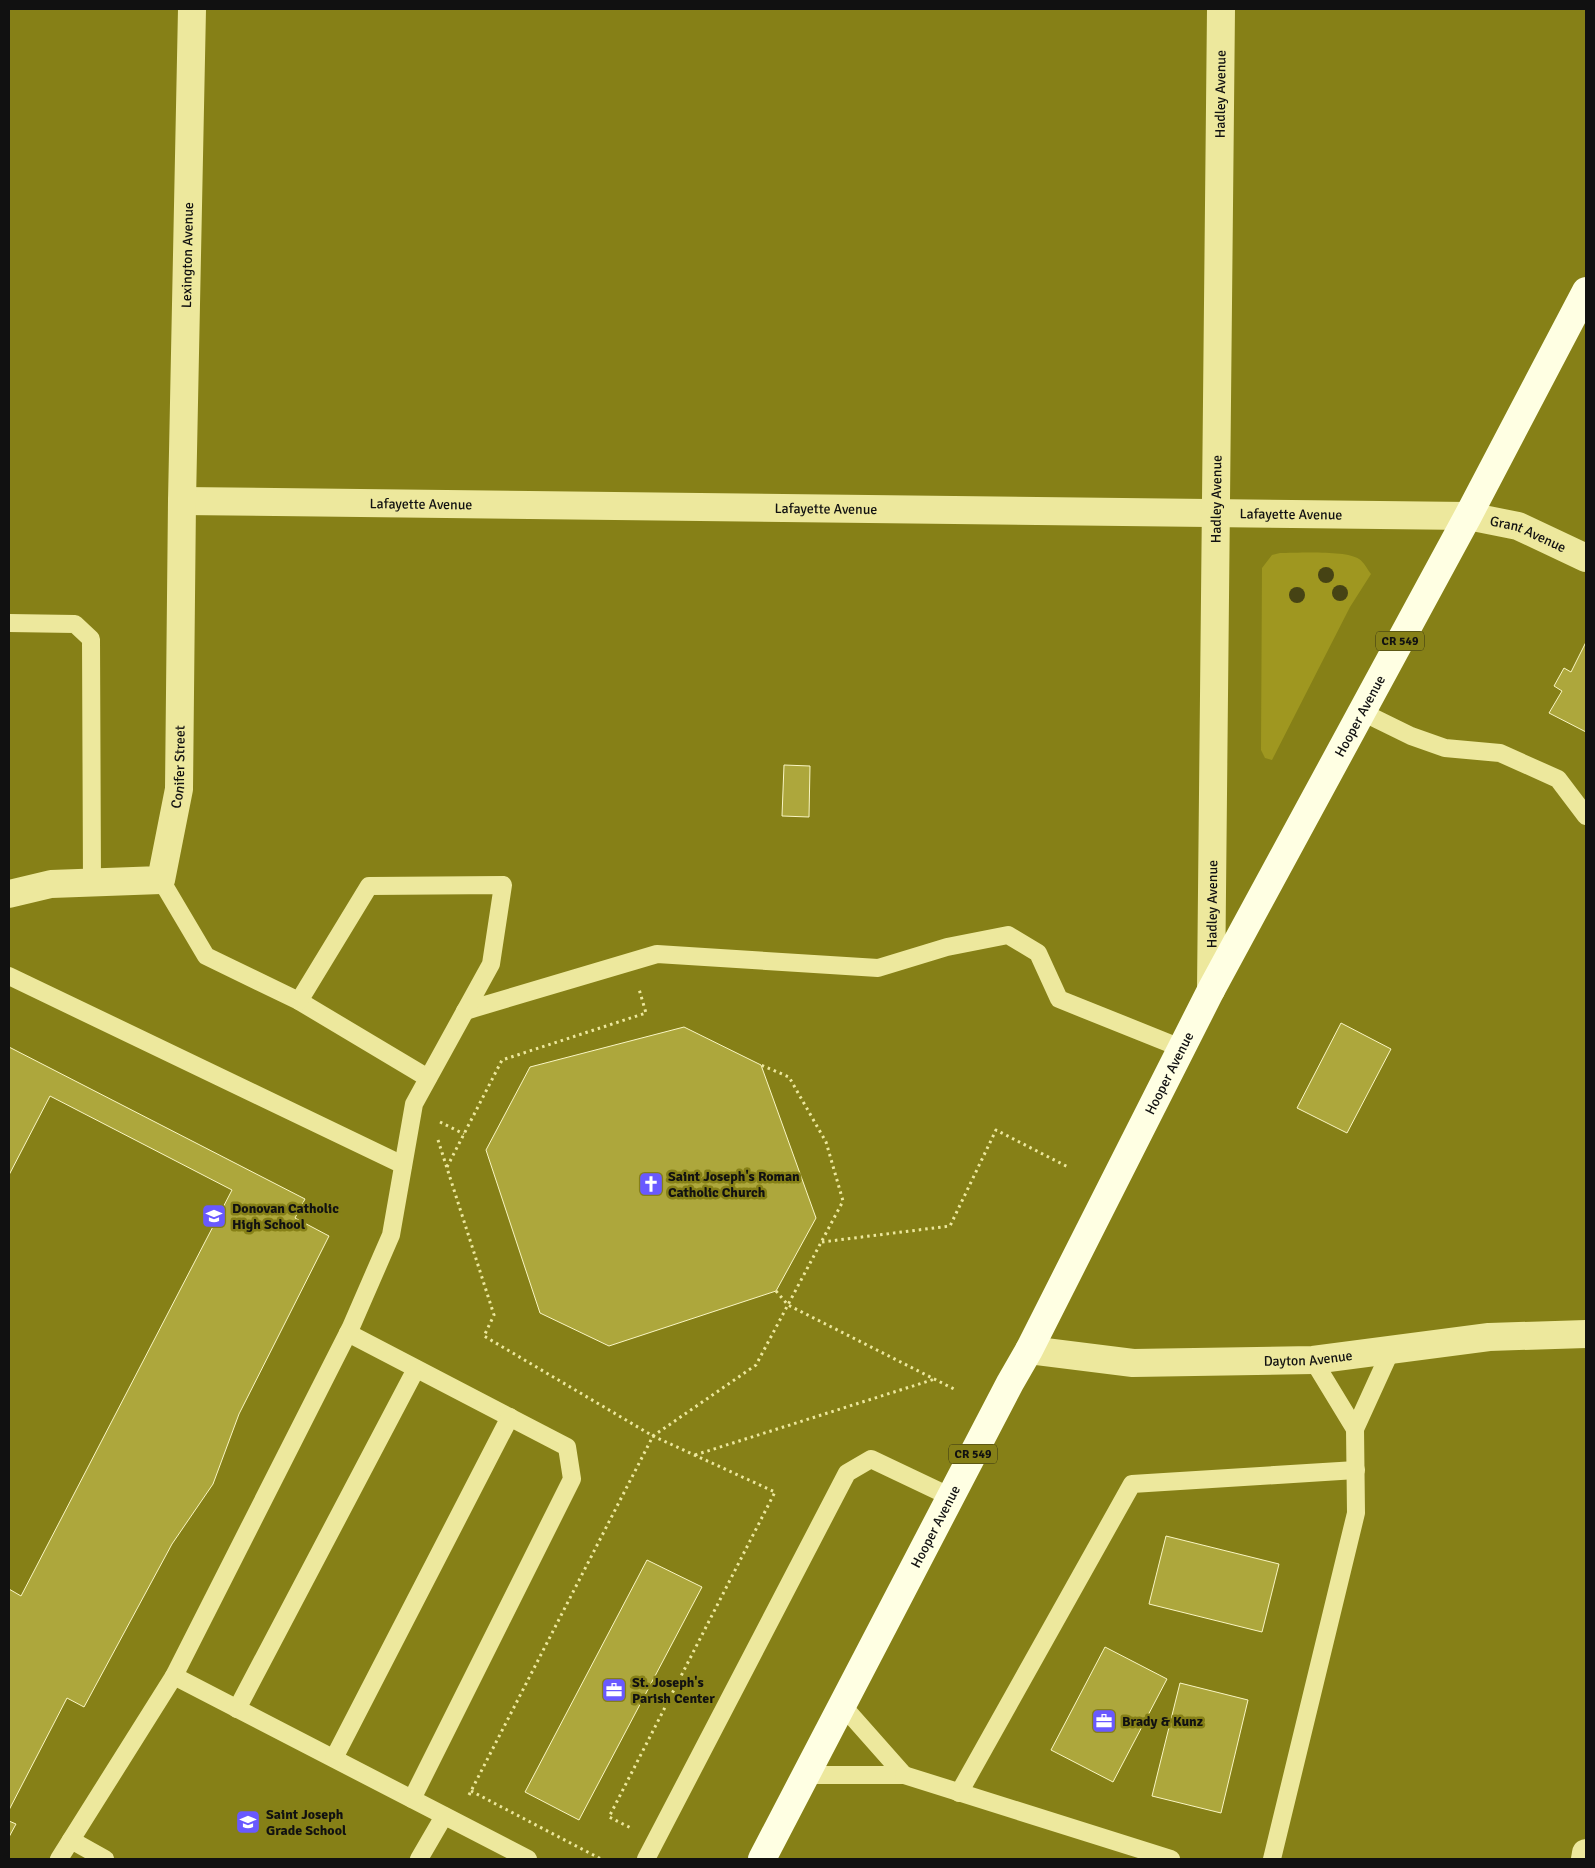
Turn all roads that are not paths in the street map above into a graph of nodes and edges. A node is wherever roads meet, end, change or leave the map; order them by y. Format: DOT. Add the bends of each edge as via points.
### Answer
graph roads {
  1 [pos="192,9"];
  2 [pos="1221,9"];
  3 [pos="1586,291"];
  4 [pos="182,501"];
  5 [pos="1215,512"];
  6 [pos="1468,516"];
  7 [pos="1586,558"];
  8 [pos="9,623"];
  9 [pos="1362,712"];
  10 [pos="1586,816"];
  11 [pos="161,880"];
  12 [pos="92,883"];
  13 [pos="9,894"];
  14 [pos="9,976"];
  15 [pos="1212,990"];
  16 [pos="299,1001"];
  17 [pos="465,1011"];
  18 [pos="1181,1048"];
  19 [pos="428,1078"];
  20 [pos="403,1164"];
  21 [pos="348,1333"];
  22 [pos="1586,1334"];
  23 [pos="1029,1350"];
  24 [pos="1391,1350"];
  25 [pos="1313,1360"];
  26 [pos="416,1369"];
  27 [pos="510,1417"];
  28 [pos="1356,1429"];
  29 [pos="1356,1470"];
  30 [pos="951,1497"];
  31 [pos="174,1676"];
  32 [pos="842,1705"];
  33 [pos="237,1709"];
  34 [pos="334,1758"];
  35 [pos="806,1775"];
  36 [pos="904,1775"];
  37 [pos="959,1793"];
  38 [pos="412,1799"];
  39 [pos="444,1816"];
  40 [pos="71,1840"];
  41 [pos="1586,1853"];
  42 [pos="59,1859"];
  43 [pos="105,1859"];
  44 [pos="419,1859"];
  45 [pos="528,1859"];
  46 [pos="646,1859"];
  47 [pos="762,1859"];
  48 [pos="1171,1859"];
  49 [pos="1272,1859"];
  50 [pos="1585,1859"];
  1 -- 4 [label="street, Lexington Avenue"];
  2 -- 5 [label="street, Hadley Avenue"];
  3 -- 6 [label="main road, Hooper Avenue / CR 549"];
  4 -- 5 [label="street, Lafayette Avenue"];
  4 -- 11 [label="street, Conifer Street" via="179,789"];
  5 -- 6 [label="street, Lafayette Avenue"];
  5 -- 15 [label="street, Hadley Avenue"];
  6 -- 7 [label="street, Grant Avenue" via="1518,526"];
  6 -- 9 [label="main road, Hooper Avenue / CR 549"];
  8 -- 12 [label="lane" via="75,624 91,639"];
  9 -- 10 [label="lane" via="1411,736 1445,748 1500,753 1558,779"];
  9 -- 15 [label="main road, Hooper Avenue / CR 549"];
  11 -- 12 [label="street"];
  11 -- 16 [label="lane" via="206,956"];
  12 -- 13 [label="street" via="51,884"];
  14 -- 20 [label="lane"];
  15 -- 18 [label="main road, Hooper Avenue / CR 549"];
  16 -- 17 [label="lane" via="369,886 503,885 491,964"];
  16 -- 19 [label="lane"];
  17 -- 18 [label="lane" via="657,954 878,968 947,946 1008,935 1038,953 1059,999"];
  17 -- 19 [label="lane"];
  18 -- 23 [label="main road, Hooper Avenue / CR 549"];
  19 -- 20 [label="lane" via="414,1104"];
  20 -- 21 [label="lane" via="391,1236"];
  21 -- 26 [label="lane"];
  21 -- 31 [label="lane"];
  22 -- 24 [label="street, Dayton Avenue" via="1489,1337"];
  23 -- 25 [label="street, Dayton Avenue" via="1133,1363"];
  23 -- 30 [label="main road, Hooper Avenue / CR 549"];
  24 -- 25 [label="street, Dayton Avenue"];
  24 -- 28 [label="lane"];
  25 -- 28 [label="lane"];
  26 -- 27 [label="lane"];
  26 -- 33 [label="lane"];
  27 -- 34 [label="lane"];
  27 -- 38 [label="lane" via="567,1447 572,1479"];
  28 -- 29 [label="lane"];
  29 -- 37 [label="lane" via="1132,1484"];
  29 -- 49 [label="lane" via="1356,1513"];
  30 -- 32 [label="main road, Hooper Avenue / CR 549"];
  30 -- 46 [label="lane" via="871,1460 847,1473"];
  31 -- 33 [label="lane"];
  31 -- 40 [label="lane"];
  32 -- 35 [label="main road, Hooper Avenue / CR 549"];
  32 -- 36 [label="lane"];
  33 -- 34 [label="lane"];
  34 -- 38 [label="lane"];
  35 -- 36 [label="lane"];
  35 -- 47 [label="main road, Hooper Avenue / CR 549"];
  36 -- 37 [label="lane"];
  37 -- 48 [label="lane"];
  38 -- 39 [label="lane"];
  39 -- 44 [label="lane"];
  39 -- 45 [label="lane"];
  40 -- 42 [label="lane"];
  40 -- 43 [label="lane"];
  41 -- 50 [label="street"];
}
